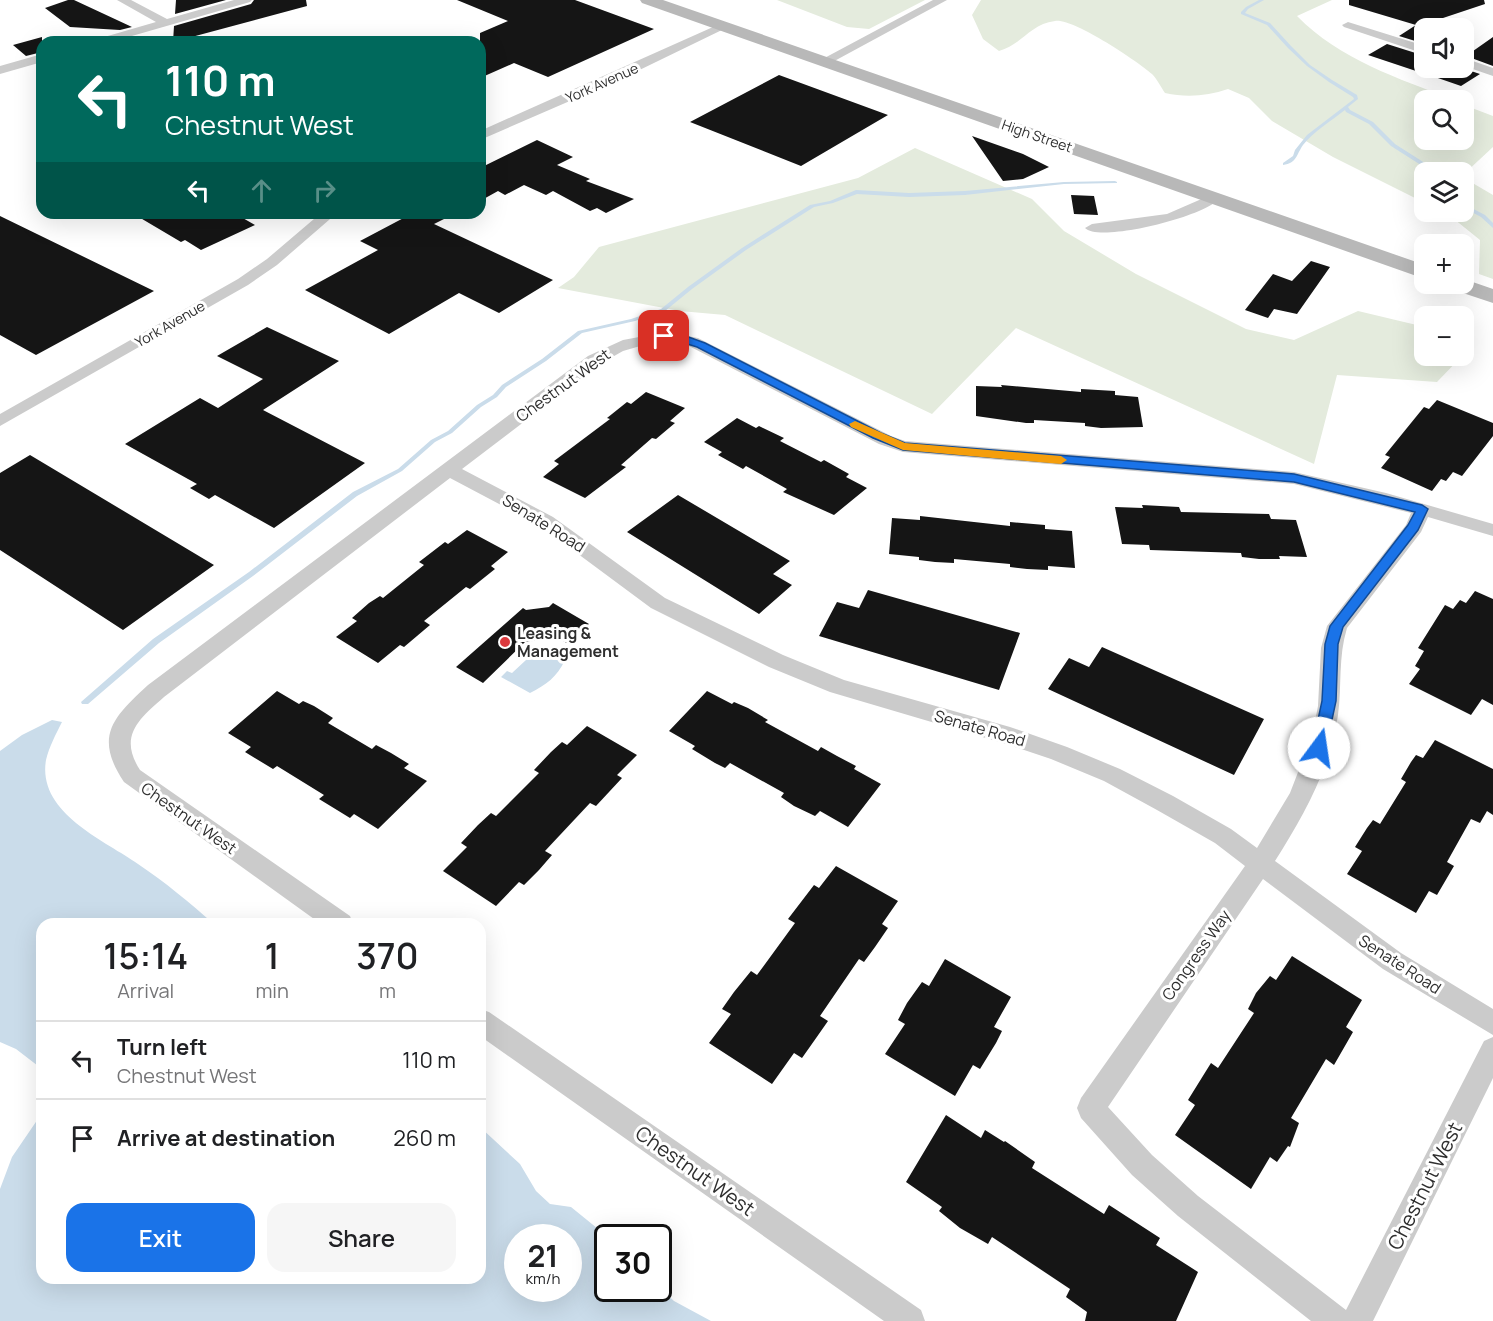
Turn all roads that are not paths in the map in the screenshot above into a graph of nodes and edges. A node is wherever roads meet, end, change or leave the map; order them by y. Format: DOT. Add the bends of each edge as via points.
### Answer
graph roads {
  1 [pos="123,0"];
  2 [pos="246,0"];
  3 [pos="648,0"];
  4 [pos="940,0"];
  5 [pos="166,23"];
  6 [pos="1348,25"];
  7 [pos="722,26"];
  8 [pos="119,36"];
  9 [pos="1414,46"];
  10 [pos="36,60"];
  11 [pos="823,62"];
  12 [pos="1474,65"];
  13 [pos="0,70"];
  14 [pos="1493,72"];
  15 [pos="486,133"];
  16 [pos="1213,198"];
  17 [pos="323,219"];
  18 [pos="1092,228"];
  19 [pos="1414,268"];
  20 [pos="1474,289"];
  21 [pos="1493,296"];
  22 [pos="0,421"];
  23 [pos="449,470"];
  24 [pos="1422,509"];
  25 [pos="1493,530"];
  26 [pos="1260,864"];
  27 [pos="332,918"];
  28 [pos="1493,1023"];
  29 [pos="486,1025"];
  30 [pos="1493,1050"];
  31 [pos="910,1321"];
  32 [pos="1336,1321"];
  33 [pos="1357,1321"];
  1 -- 5 [label="street"];
  2 -- 5 [label="street"];
  3 -- 7 [label="main road, High Street"];
  4 -- 11 [label="street"];
  5 -- 8 [label="street"];
  6 -- 9 [label="street"];
  7 -- 11 [label="main road, High Street"];
  7 -- 15 [label="street, York Avenue"];
  10 -- 13 [label="street"];
  11 -- 16 [label="main road, High Street"];
  12 -- 14 [label="street"];
  16 -- 18 [label="street" via="1172,217"];
  16 -- 19 [label="main road, High Street"];
  17 -- 22 [label="street, York Avenue" via="243,282"];
  20 -- 21 [label="main road"];
  23 -- 24 [label="street, Chestnut West" via="602,354 630,342 664,336 701,345 903,446 1294,478"];
  23 -- 26 [label="street, Senate Road" via="546,521 645,594 698,625 838,686 1010,736 1087,764 1198,821"];
  23 -- 27 [label="street, Chestnut West" via="156,691 128,719 118,739 119,759 140,784"];
  24 -- 25 [label="street, Chestnut West"];
  24 -- 26 [label="street, Congress Way" via="1414,527 1337,626 1332,644 1329,701 1319,748 1281,830"];
  26 -- 28 [label="street, Senate Road" via="1392,961"];
  26 -- 32 [label="street, Congress Way" via="1090,1108 1142,1165 1188,1206"];
  29 -- 31 [label="street, Chestnut West"];
  30 -- 33 [label="street, Chestnut West"];
}
